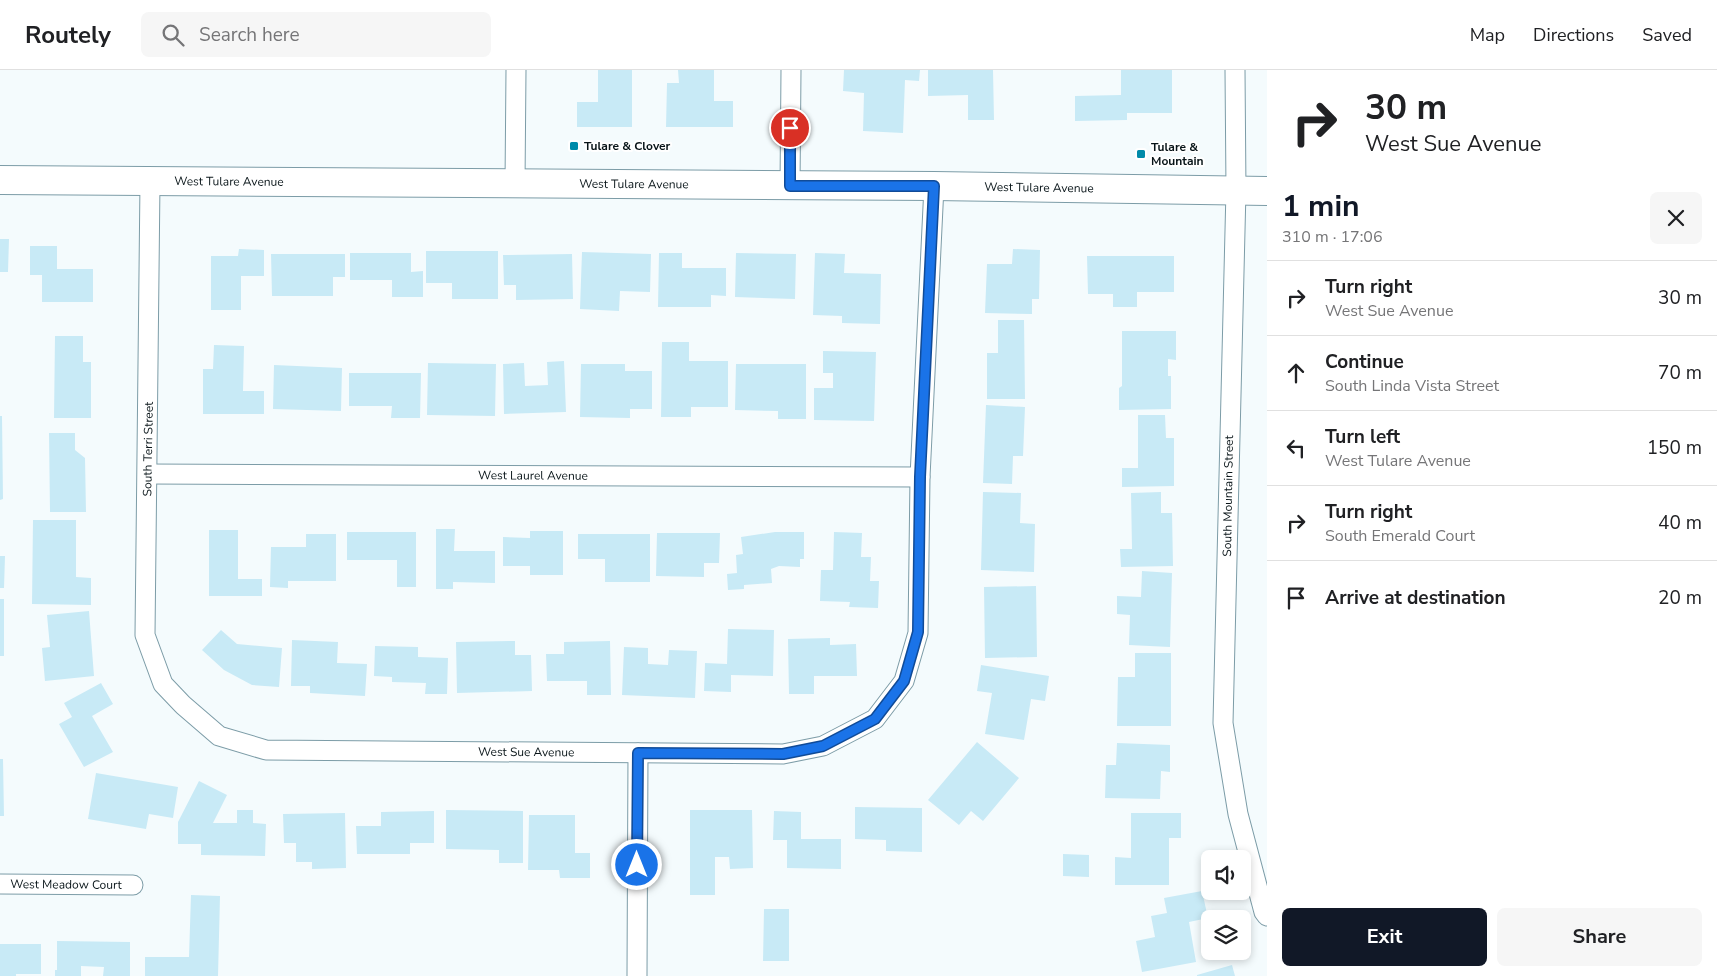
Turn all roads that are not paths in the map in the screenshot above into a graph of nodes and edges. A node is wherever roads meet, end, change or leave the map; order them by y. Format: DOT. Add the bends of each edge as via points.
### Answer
graph roads {
  1 [pos="516,70"];
  2 [pos="791,70"];
  3 [pos="1234,70"];
  4 [pos="0,180"];
  5 [pos="150,182"];
  6 [pos="516,184"];
  7 [pos="790,186"];
  8 [pos="934,186"];
  9 [pos="1236,190"];
  10 [pos="1267,191"];
  11 [pos="148,474"];
  12 [pos="920,477"];
  13 [pos="183,705"];
  14 [pos="638,753"];
  15 [pos="0,884"];
  16 [pos="133,885"];
  17 [pos="1267,916"];
  18 [pos="637,976"];
  1 -- 6 [label="street"];
  2 -- 7 [label="street"];
  3 -- 9 [label="street, South Mountain Street"];
  4 -- 5 [label="street, West Tulare Avenue"];
  5 -- 6 [label="street, West Tulare Avenue"];
  5 -- 11 [label="street, South Terri Street"];
  6 -- 7 [label="street, West Tulare Avenue"];
  7 -- 8 [label="street, West Tulare Avenue"];
  8 -- 9 [label="street, West Tulare Avenue"];
  8 -- 12 [label="street"];
  9 -- 10 [label="street, West Tulare Avenue"];
  9 -- 17 [label="street, South Mountain Street" via="1223,722 1238,814"];
  11 -- 12 [label="street, West Laurel Avenue"];
  11 -- 13 [label="street, South Terri Street" via="145,635 163,684"];
  12 -- 14 [label="street, West Sue Avenue" via="918,632 904,681 875,719 823,746 783,754"];
  13 -- 14 [label="street, West Sue Avenue" via="219,736 266,750"];
  14 -- 18 [label="street"];
  15 -- 16 [label="street, West Meadow Court"];
}
